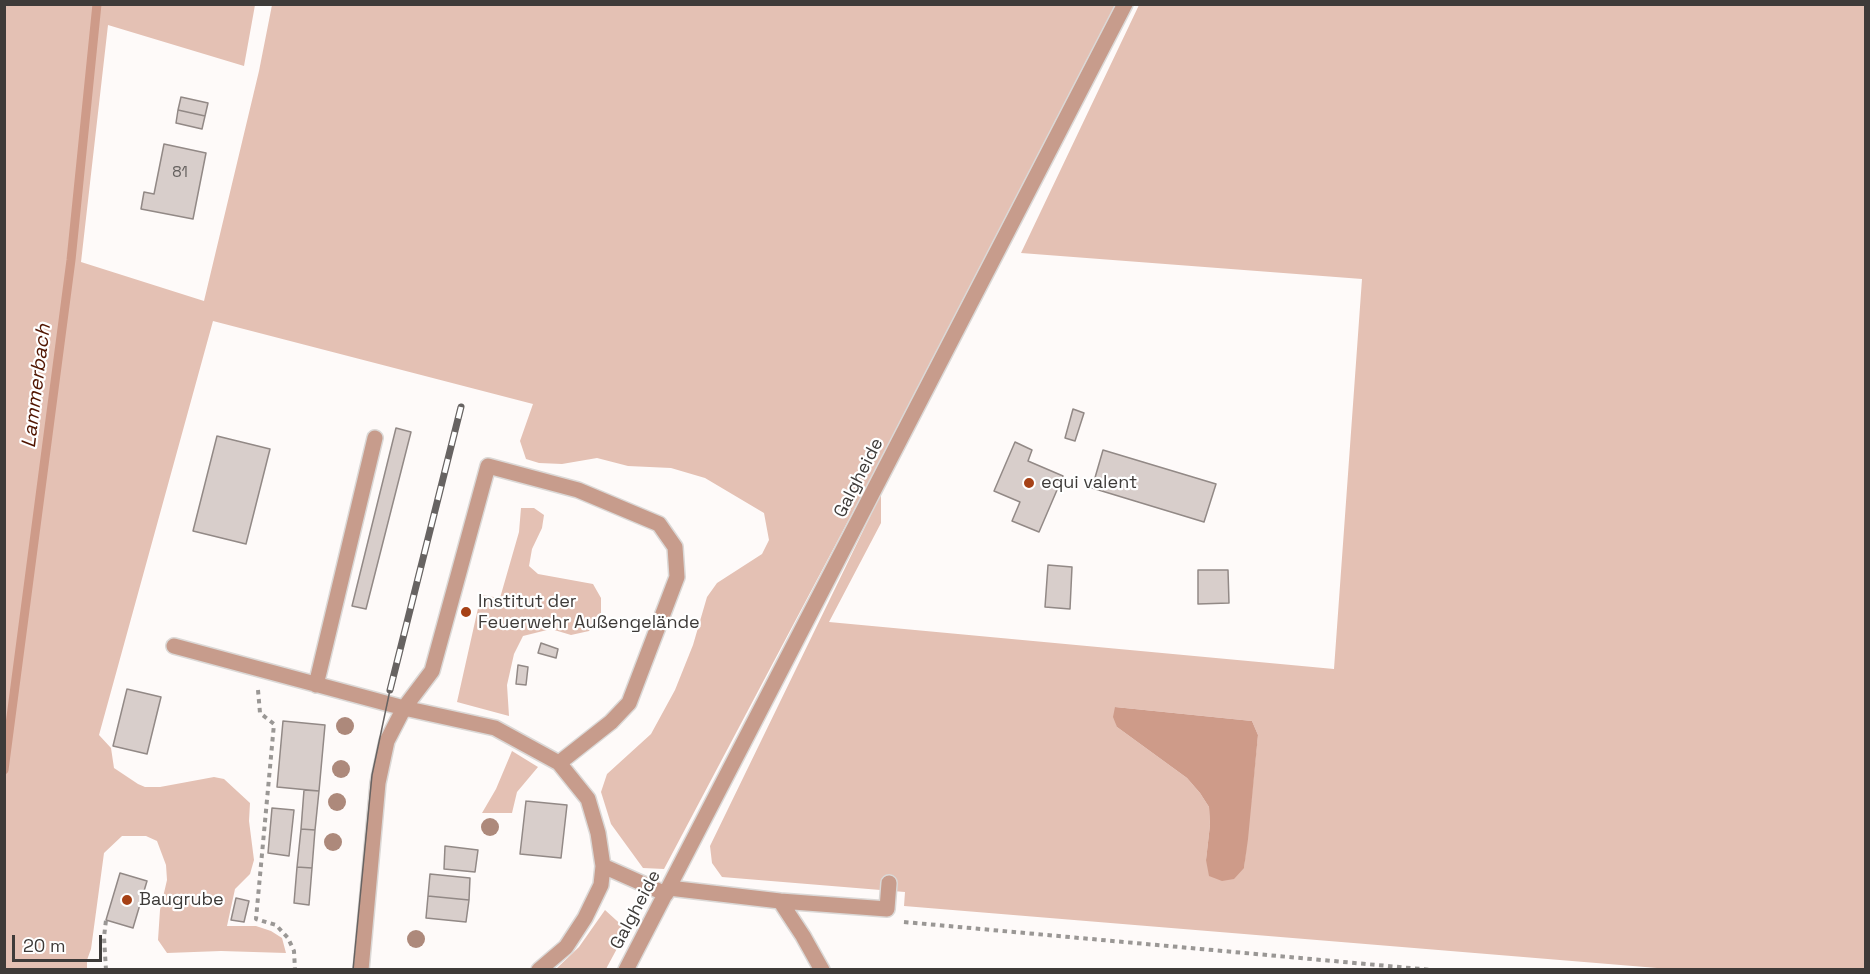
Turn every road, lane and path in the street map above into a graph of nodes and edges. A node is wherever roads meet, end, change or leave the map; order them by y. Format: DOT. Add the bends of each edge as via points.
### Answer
graph roads {
  1 [pos="1125,4"];
  2 [pos="375,438"];
  3 [pos="174,646"];
  4 [pos="257,669"];
  5 [pos="316,685"];
  6 [pos="404,708"];
  7 [pos="559,763"];
  8 [pos="603,866"];
  9 [pos="889,883"];
  10 [pos="668,891"];
  11 [pos="780,901"];
  12 [pos="887,909"];
  13 [pos="106,920"];
  14 [pos="106,969"];
  15 [pos="294,969"];
  16 [pos="361,969"];
  17 [pos="539,969"];
  18 [pos="626,969"];
  19 [pos="822,969"];
  20 [pos="1432,969"];
  1 -- 10 [label="street, Galgheide"];
  2 -- 5 [label="street"];
  3 -- 4 [label="street"];
  4 -- 5 [label="street"];
  4 -- 15 [label="path" via="260,713 274,724 256,919 276,925 288,938 294,951"];
  5 -- 6 [label="street"];
  6 -- 7 [label="street" via="495,728"];
  6 -- 7 [label="street" via="432,671 488,466 579,490 659,524 675,547 677,577 629,703"];
  6 -- 16 [label="street" via="387,741 378,783"];
  7 -- 8 [label="street" via="588,799"];
  8 -- 10 [label="street"];
  8 -- 17 [label="street" via="601,885 585,918 566,947"];
  9 -- 12 [label="street"];
  10 -- 11 [label="street"];
  10 -- 18 [label="street, Galgheide"];
  11 -- 12 [label="street"];
  11 -- 19 [label="street"];
  12 -- 20 [label="path" via="904,922"];
  13 -- 14 [label="path"];
}
